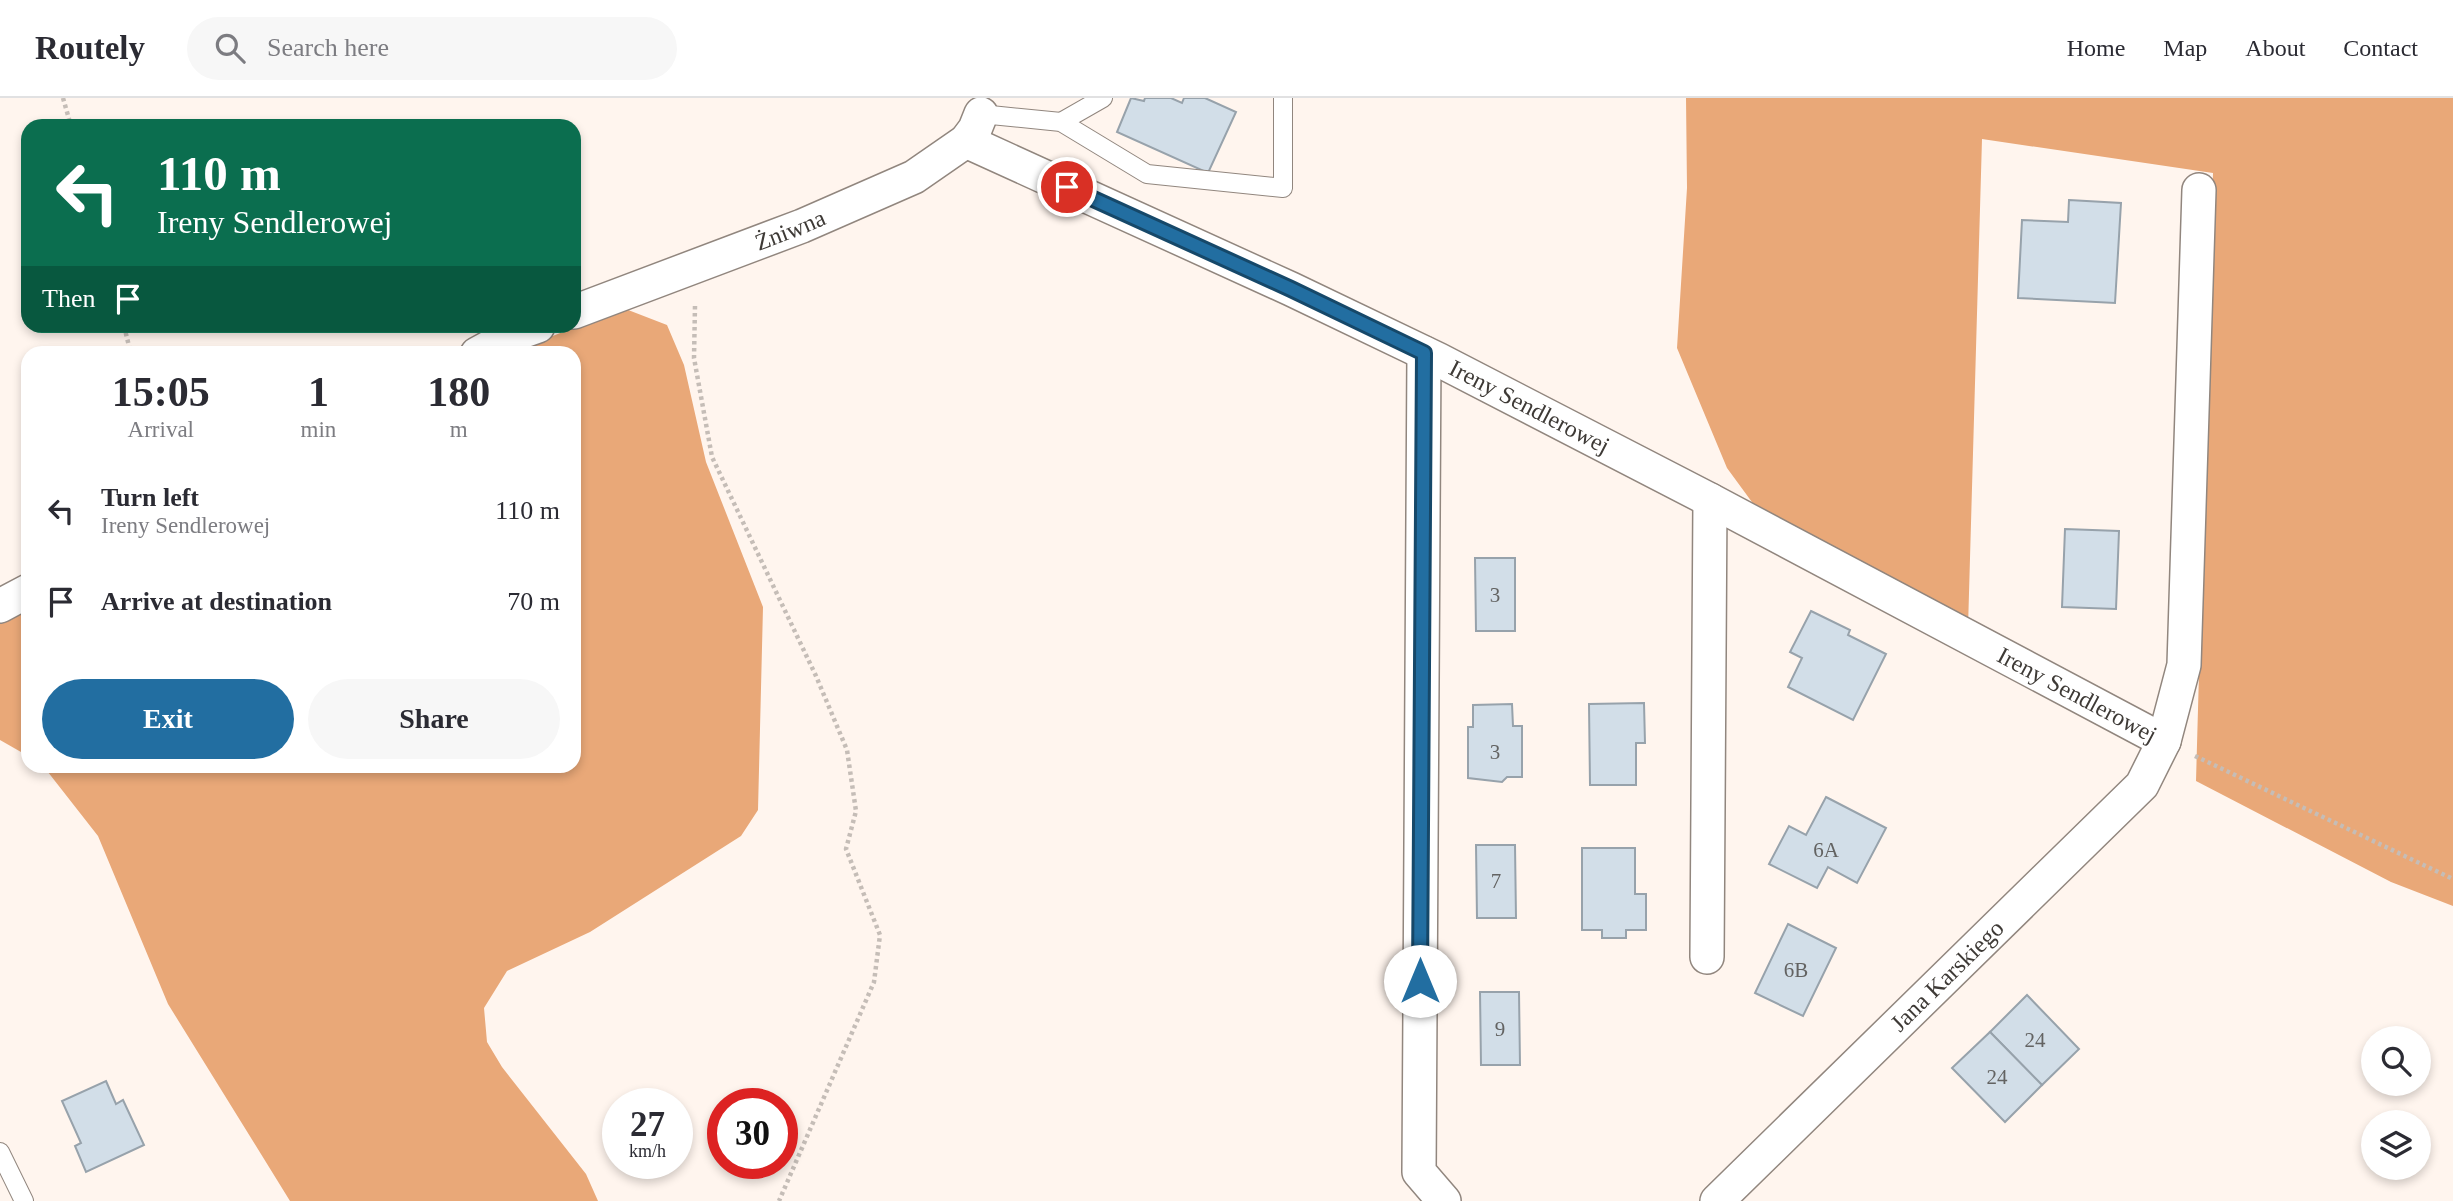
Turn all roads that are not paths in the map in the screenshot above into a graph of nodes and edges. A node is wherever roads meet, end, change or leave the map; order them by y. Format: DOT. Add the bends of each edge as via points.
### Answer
graph roads {
  1 [pos="1103,98"];
  2 [pos="1283,98"];
  3 [pos="1061,122"];
  4 [pos="973,128"];
  5 [pos="2199,190"];
  6 [pos="581,309"];
  7 [pos="518,333"];
  8 [pos="492,346"];
  9 [pos="1424,353"];
  10 [pos="1710,500"];
  11 [pos="21,595"];
  12 [pos="0,606"];
  13 [pos="2164,741"];
  14 [pos="1707,957"];
  15 [pos="0,1152"];
  16 [pos="24,1201"];
  17 [pos="1444,1201"];
  18 [pos="1717,1201"];
  1 -- 3 [label="lane"];
  2 -- 3 [label="lane" via="1283,188 1147,174"];
  3 -- 4 [label="lane"];
  4 -- 6 [label="street, Żniwna" via="914,177 802,226"];
  4 -- 9 [label="street, Ireny Sendlerowej"];
  5 -- 13 [label="street, Jana Karskiego" via="2183,665"];
  7 -- 8 [label="street"];
  9 -- 10 [label="street, Ireny Sendlerowej"];
  9 -- 17 [label="street" via="1419,1172"];
  10 -- 13 [label="street, Ireny Sendlerowej"];
  10 -- 14 [label="street"];
  11 -- 12 [label="street"];
  13 -- 18 [label="street, Jana Karskiego" via="2142,785"];
  15 -- 16 [label="lane"];
}
